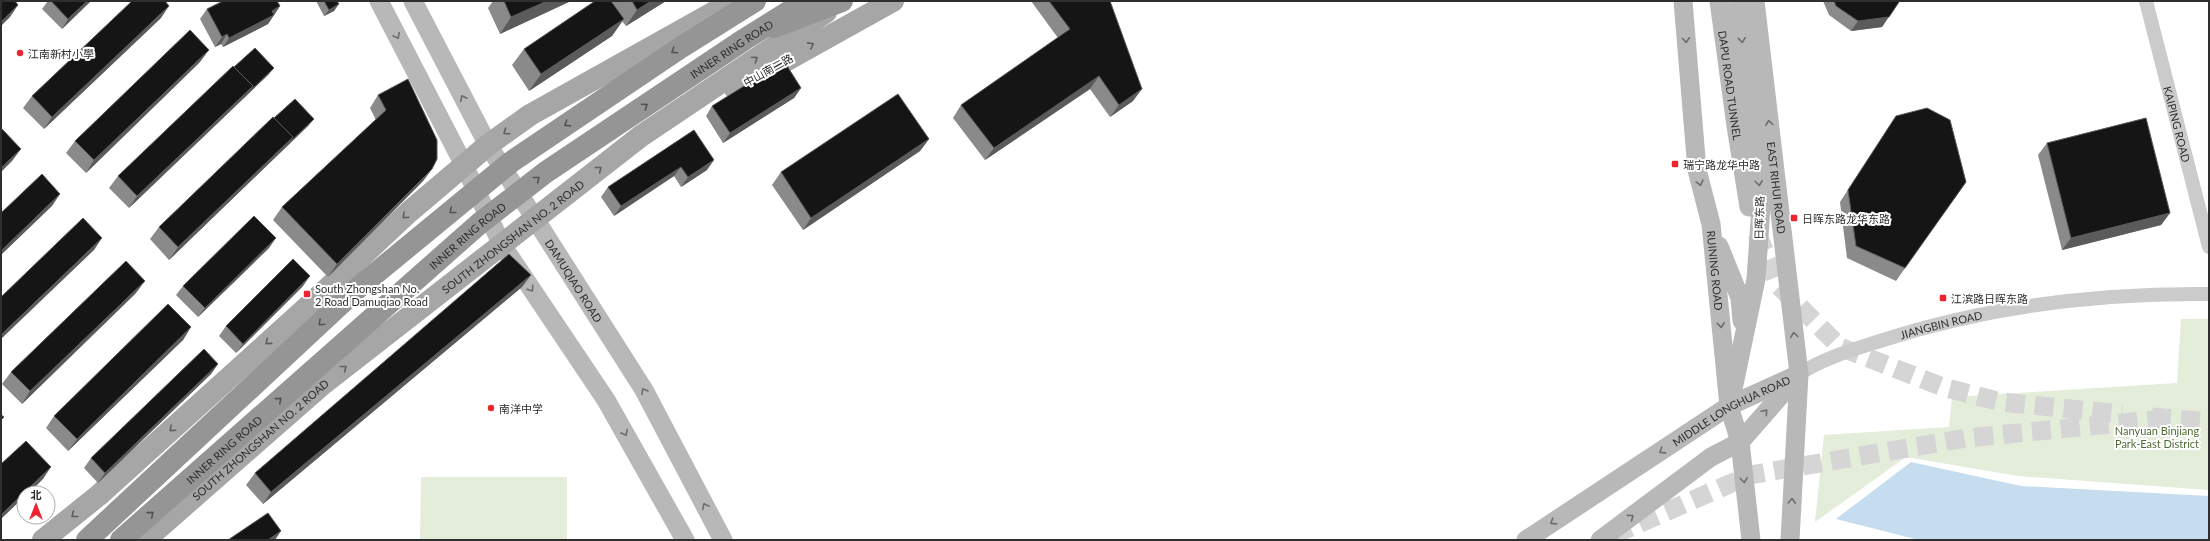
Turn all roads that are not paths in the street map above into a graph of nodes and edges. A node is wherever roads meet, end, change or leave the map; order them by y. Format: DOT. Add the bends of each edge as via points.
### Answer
graph roads {
  1 [pos="379,1"];
  2 [pos="413,1"];
  3 [pos="711,1"];
  4 [pos="734,1"];
  5 [pos="750,1"];
  6 [pos="755,1"];
  7 [pos="806,1"];
  8 [pos="842,1"];
  9 [pos="893,1"];
  10 [pos="1683,1"];
  11 [pos="1719,1"];
  12 [pos="1738,1"];
  13 [pos="1755,1"];
  14 [pos="2146,1"];
  15 [pos="723,21"];
  16 [pos="745,39"];
  17 [pos="530,115"];
  18 [pos="641,136"];
  19 [pos="488,145"];
  20 [pos="464,165"];
  21 [pos="1751,217"];
  22 [pos="535,219"];
  23 [pos="1710,224"];
  24 [pos="502,245"];
  25 [pos="2209,247"];
  26 [pos="2209,294"];
  27 [pos="1743,338"];
  28 [pos="1799,374"];
  29 [pos="1729,406"];
  30 [pos="1740,442"];
  31 [pos="43,540"];
  32 [pos="87,540"];
  33 [pos="121,540"];
  34 [pos="145,540"];
  35 [pos="685,540"];
  36 [pos="723,540"];
  37 [pos="1526,540"];
  38 [pos="1600,540"];
  39 [pos="1752,540"];
  40 [pos="1790,540"];
  1 -- 20 [label="main road, one-way"];
  19 -- 2 [label="main road, DAMUQIAO ROAD, one-way"];
  3 -- 17 [label="main road"];
  4 -- 17 [label="main road"];
  5 -- 15 [label="highway, bridge"];
  6 -- 15 [label="highway, bridge"];
  7 -- 16 [label="highway, INNER RING ROAD, bridge"];
  8 -- 16 [label="highway, bridge"];
  18 -- 8 [label="main road, SOUTH ZHONGSHAN NO. 2 ROAD, one-way"];
  18 -- 9 [label="main road, 中山南二路, one-way" via="698,109"];
  10 -- 23 [label="main road, RUINING ROAD, one-way" via="1696,170"];
  11 -- 21 [label="main road, DAPU ROAD TUNNEL"];
  12 -- 27 [label="main road, 日晖东路, one-way" via="1761,207 1756,279"];
  28 -- 13 [label="main road, EAST RIHUI ROAD, one-way"];
  14 -- 25 [label="street, KAIPING ROAD"];
  15 -- 32 [label="highway, one-way, bridge" via="511,162 359,287"];
  33 -- 16 [label="highway, INNER RING ROAD, one-way, bridge" via="480,223 546,172"];
  17 -- 19 [label="main road, one-way"];
  22 -- 18 [label="main road, SOUTH ZHONGSHAN NO. 2 ROAD, one-way"];
  19 -- 20 [label="main road"];
  19 -- 22 [label="main road, DAMUQIAO ROAD"];
  20 -- 24 [label="main road"];
  20 -- 31 [label="main road, one-way" via="409,212 99,495"];
  22 -- 24 [label="main road, SOUTH ZHONGSHAN NO. 2 ROAD"];
  36 -- 22 [label="main road, DAMUQIAO ROAD, one-way" via="644,390"];
  23 -- 27 [label="main road, 日晖东路" via="1740,298"];
  23 -- 29 [label="main road, RUINING ROAD, one-way"];
  34 -- 24 [label="main road, SOUTH ZHONGSHAN NO. 2 ROAD, one-way" via="323,384"];
  24 -- 35 [label="main road, one-way" via="606,400"];
  26 -- 28 [label="street, JIANGBIN ROAD" via="2099,297 2046,302 1994,311 1897,335 1814,365"];
  27 -- 29 [label="main road, 日晖东路"];
  28 -- 29 [label="main road, MIDDLE LONGHUA ROAD"];
  30 -- 28 [label="main road, MIDDLE LONGHUA ROAD, one-way"];
  40 -- 28 [label="main road, one-way"];
  29 -- 30 [label="main road, RUINING ROAD"];
  29 -- 37 [label="main road, MIDDLE LONGHUA ROAD, one-way"];
  38 -- 30 [label="main road, MIDDLE LONGHUA ROAD, one-way" via="1711,457"];
  30 -- 39 [label="main road, RUINING ROAD, one-way"];
}
